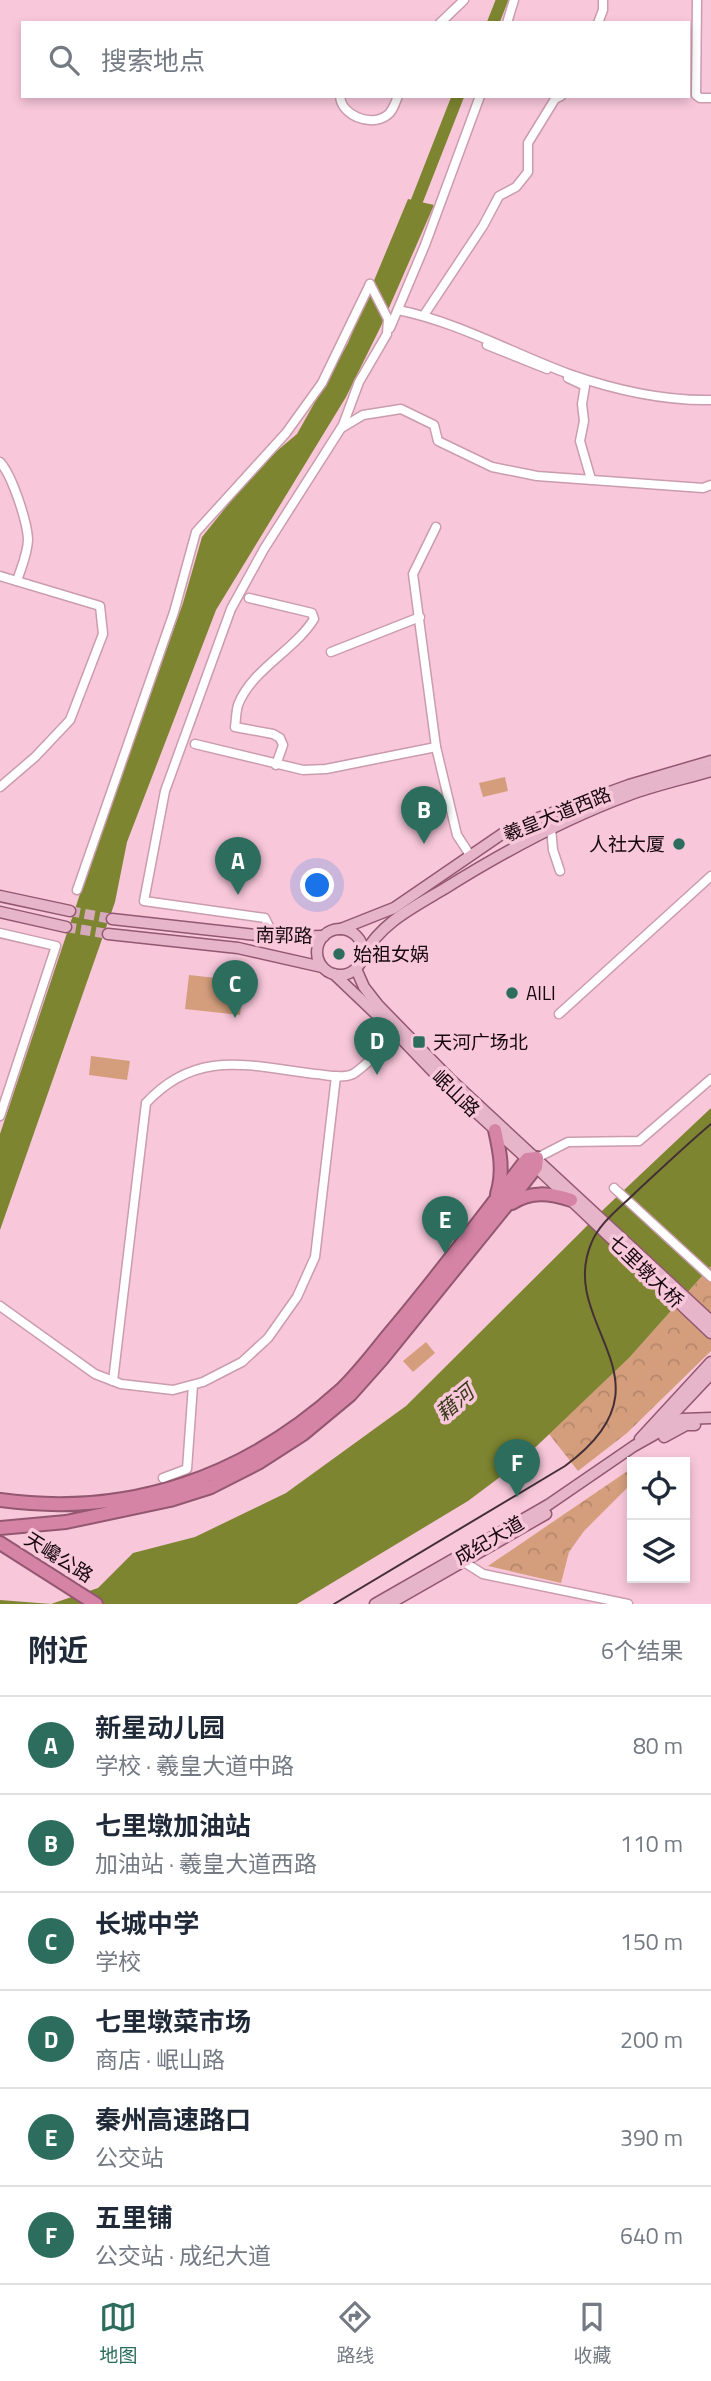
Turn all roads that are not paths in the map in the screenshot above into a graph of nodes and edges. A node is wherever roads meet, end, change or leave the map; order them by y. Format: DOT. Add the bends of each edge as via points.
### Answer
graph roads {
  1 [pos="464,0"];
  2 [pos="514,0"];
  3 [pos="603,0"];
  4 [pos="697,0"];
  5 [pos="442,21"];
  6 [pos="509,21"];
  7 [pos="599,21"];
  8 [pos="711,97"];
  9 [pos="340,98"];
  10 [pos="397,98"];
  11 [pos="479,98"];
  12 [pos="557,98"];
  13 [pos="394,315"];
  14 [pos="424,315"];
  15 [pos="711,400"];
  16 [pos="341,428"];
  17 [pos="0,462"];
  18 [pos="591,479"];
  19 [pos="711,485"];
  20 [pos="436,527"];
  21 [pos="0,576"];
  22 [pos="18,581"];
  23 [pos="249,598"];
  24 [pos="420,617"];
  25 [pos="331,652"];
  26 [pos="195,744"];
  27 [pos="436,747"];
  28 [pos="711,761"];
  29 [pos="276,765"];
  30 [pos="711,771"];
  31 [pos="0,787"];
  32 [pos="551,828"];
  33 [pos="470,855"];
  34 [pos="560,871"];
  35 [pos="711,876"];
  36 [pos="77,890"];
  37 [pos="0,896"];
  38 [pos="70,911"];
  39 [pos="0,912"];
  40 [pos="112,919"];
  41 [pos="66,927"];
  42 [pos="341,929"];
  43 [pos="0,933"];
  44 [pos="108,934"];
  45 [pos="324,936"];
  46 [pos="274,937"];
  47 [pos="363,956"];
  48 [pos="322,967"];
  49 [pos="356,969"];
  50 [pos="334,974"];
  51 [pos="559,1014"];
  52 [pos="396,1033"];
  53 [pos="336,1076"];
  54 [pos="711,1079"];
  55 [pos="0,1116"];
  56 [pos="495,1130"];
  57 [pos="533,1161"];
  58 [pos="614,1188"];
  59 [pos="571,1200"];
  60 [pos="500,1204"];
  61 [pos="583,1207"];
  62 [pos="711,1277"];
  63 [pos="0,1306"];
  64 [pos="711,1321"];
  65 [pos="711,1333"];
  66 [pos="711,1362"];
  67 [pos="711,1374"];
  68 [pos="113,1381"];
  69 [pos="192,1385"];
  70 [pos="686,1399"];
  71 [pos="708,1420"];
  72 [pos="654,1435"];
  73 [pos="638,1447"];
  74 [pos="163,1478"];
  75 [pos="0,1500"];
  76 [pos="0,1528"];
  77 [pos="0,1543"];
  78 [pos="0,1549"];
  79 [pos="464,1562"];
  80 [pos="576,1594"];
  81 [pos="612,1603"];
  82 [pos="87,1604"];
  83 [pos="96,1604"];
  84 [pos="375,1604"];
  85 [pos="389,1604"];
  86 [pos="574,1604"];
  87 [pos="628,1604"];
  1 -- 5 [label="street"];
  2 -- 6 [label="street"];
  3 -- 7 [label="street"];
  4 -- 8 [label="street" via="696,94"];
  9 -- 10 [label="street" via="347,112 373,121 391,112"];
  11 -- 13 [label="street"];
  12 -- 14 [label="street" via="528,143 528,172 516,187 499,196"];
  13 -- 14 [label="street"];
  13 -- 16 [label="street"];
  13 -- 18 [label="street" via="420,317 585,386 580,441"];
  13 -- 36 [label="street" via="370,284 322,383 286,433 196,532 174,612"];
  14 -- 15 [label="street" via="618,389 657,398"];
  16 -- 18 [label="street" via="363,415 401,409 434,425 438,441 492,467 537,476"];
  16 -- 46 [label="street" via="231,609 165,792 144,901 265,918"];
  17 -- 22 [label="street" via="8,470 28,537"];
  18 -- 19 [label="street"];
  20 -- 24 [label="street" via="413,574"];
  21 -- 22 [label="street"];
  22 -- 31 [label="street" via="100,606 103,634 69,720"];
  23 -- 29 [label="street" via="312,613 314,619 248,687 237,706 235,727 281,738"];
  24 -- 25 [label="street"];
  24 -- 27 [label="street"];
  26 -- 29 [label="street"];
  27 -- 29 [label="street" via="326,769"];
  27 -- 33 [label="street" via="457,835"];
  28 -- 33 [label="main road, 羲皇大道西路" via="538,818"];
  30 -- 32 [label="main road, 羲皇大道西路" via="630,794"];
  32 -- 34 [label="street"];
  32 -- 47 [label="main road, 羲皇大道西路" via="505,851 397,919 377,934"];
  33 -- 42 [label="main road, 羲皇大道西路" via="415,896"];
  35 -- 51 [label="street"];
  37 -- 38 [label="main road"];
  39 -- 41 [label="main road"];
  40 -- 46 [label="main road, 南郭路"];
  42 -- 45 [label="main road"];
  42 -- 47 [label="main road" via="358,938"];
  43 -- 55 [label="street" via="56,946"];
  44 -- 48 [label="main road" via="237,948"];
  45 -- 46 [label="main road, 南郭路"];
  45 -- 48 [label="main road" via="317,949"];
  47 -- 49 [label="main road"];
  48 -- 50 [label="main road"];
  49 -- 50 [label="main road"];
  49 -- 57 [label="main road, 岷山路" via="378,1005"];
  50 -- 52 [label="main road, 岷山路"];
  52 -- 53 [label="street" via="351,1075"];
  52 -- 56 [label="main road, 岷山路"];
  53 -- 68 [label="street" via="210,1066 178,1076 146,1103"];
  53 -- 69 [label="street" via="311,1267 297,1297 268,1338 242,1362"];
  54 -- 57 [label="street" via="639,1141 568,1142"];
  56 -- 57 [label="main road, 岷山路"];
  56 -- 60 [label="highway" via="501,1163"];
  57 -- 59 [label="main road, 岷山路"];
  57 -- 60 [label="highway"];
  57 -- 61 [label="main road, 岷山路"];
  58 -- 62 [label="street"];
  59 -- 60 [label="highway" via="537,1193"];
  59 -- 61 [label="main road, 岷山路"];
  60 -- 75 [label="highway" via="343,1388 299,1426 254,1454 205,1477 136,1499 86,1504"];
  60 -- 76 [label="highway" via="350,1395 303,1434 211,1487 170,1500 66,1522"];
  61 -- 64 [label="main road, 七里墩大桥"];
  61 -- 65 [label="main road, 七里墩大桥"];
  63 -- 68 [label="street" via="95,1374"];
  66 -- 73 [label="main road"];
  67 -- 70 [label="main road"];
  68 -- 69 [label="street" via="173,1390"];
  69 -- 74 [label="street" via="187,1469"];
  70 -- 71 [label="main road" via="690,1413"];
  70 -- 72 [label="main road"];
  71 -- 72 [label="main road, 成纪大道" via="682,1419"];
  71 -- 73 [label="main road, 成纪大道"];
  72 -- 73 [label="main road, 成纪大道"];
  73 -- 79 [label="main road, 成纪大道" via="552,1511"];
  73 -- 84 [label="main road, 成纪大道" via="548,1505"];
  77 -- 83 [label="highway, 天巉公路"];
  78 -- 82 [label="highway, 天巉公路"];
  79 -- 80 [label="street" via="483,1574"];
  79 -- 85 [label="main road, 成纪大道"];
  80 -- 81 [label="street"];
  80 -- 86 [label="street"];
  81 -- 87 [label="street"];
}
